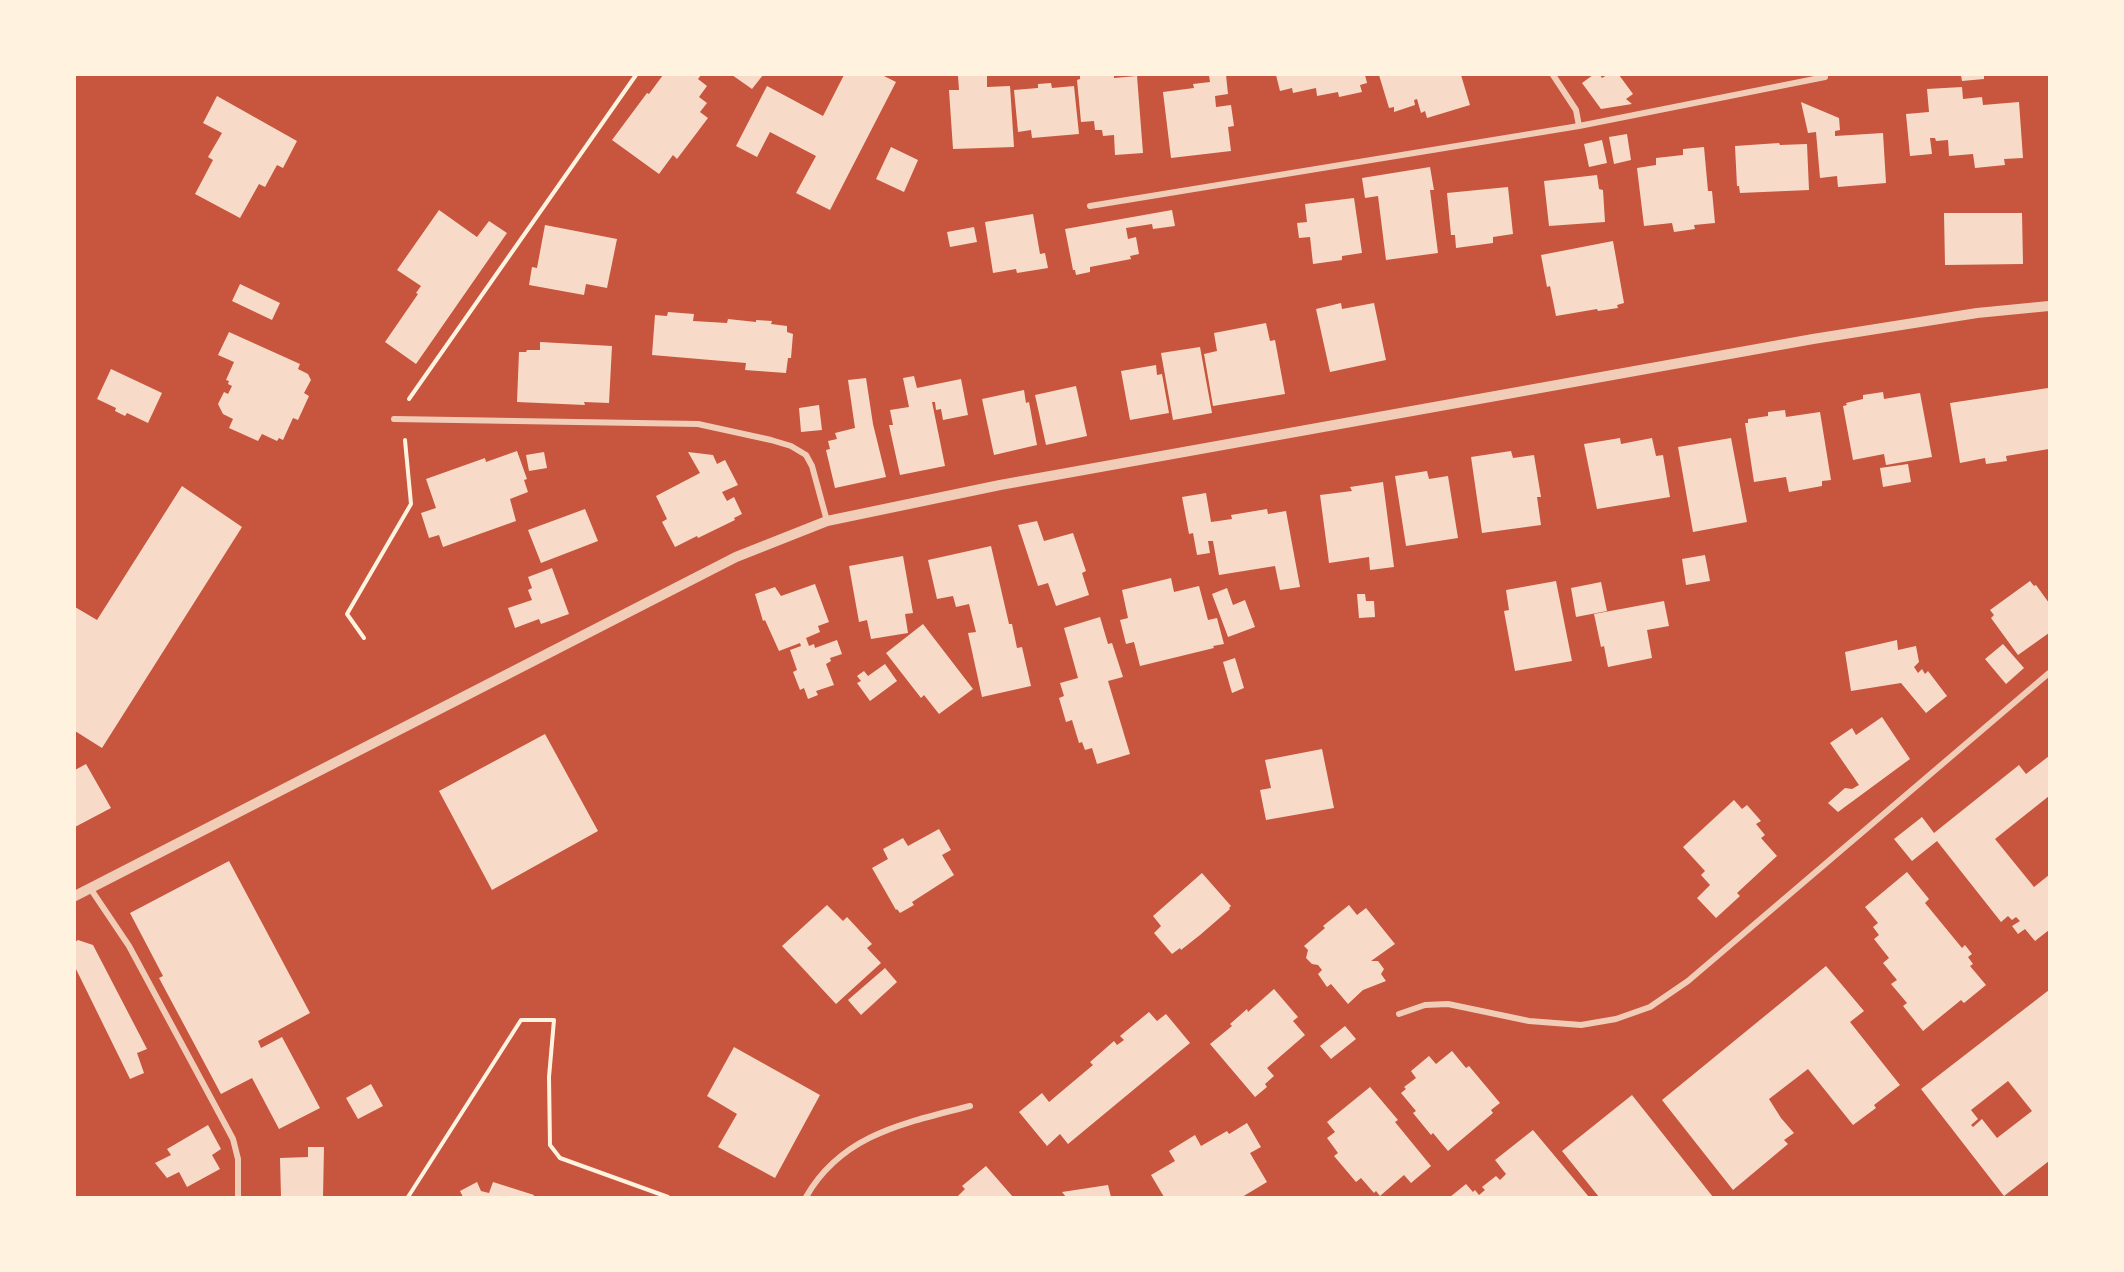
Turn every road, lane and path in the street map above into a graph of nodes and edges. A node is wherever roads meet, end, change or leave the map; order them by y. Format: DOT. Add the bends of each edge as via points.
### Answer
graph roads {
  1 [pos="636,75"];
  2 [pos="1553,75"];
  3 [pos="1825,77"];
  4 [pos="1579,126"];
  5 [pos="1090,206"];
  6 [pos="2049,306"];
  7 [pos="394,419"];
  8 [pos="403,419"];
  9 [pos="826,520"];
  10 [pos="364,638"];
  11 [pos="2049,673"];
  12 [pos="90,888"];
  13 [pos="75,896"];
  14 [pos="1399,1014"];
  15 [pos="970,1106"];
  16 [pos="238,1197"];
  17 [pos="408,1197"];
  18 [pos="668,1197"];
  19 [pos="806,1197"];
  1 -- 7 [label="path"];
  2 -- 4 [label="street" via="1576,110"];
  3 -- 4 [label="street"];
  4 -- 5 [label="street"];
  6 -- 9 [label="street" via="1977,313 1696,360"];
  7 -- 8 [label="street"];
  8 -- 9 [label="street" via="698,424 771,440 806,455"];
  8 -- 10 [label="path" via="411,504 347,614"];
  9 -- 12 [label="street" via="736,557"];
  11 -- 14 [label="street" via="1688,981 1650,1007 1616,1019 1581,1025 1529,1021 1448,1004 1425,1005"];
  12 -- 13 [label="street"];
  12 -- 16 [label="street" via="129,946 233,1139 238,1159"];
  15 -- 19 [label="street" via="883,1130 855,1145 830,1165"];
  17 -- 18 [label="path" via="521,1020 554,1020 549,1077 550,1145 560,1158"];
}
